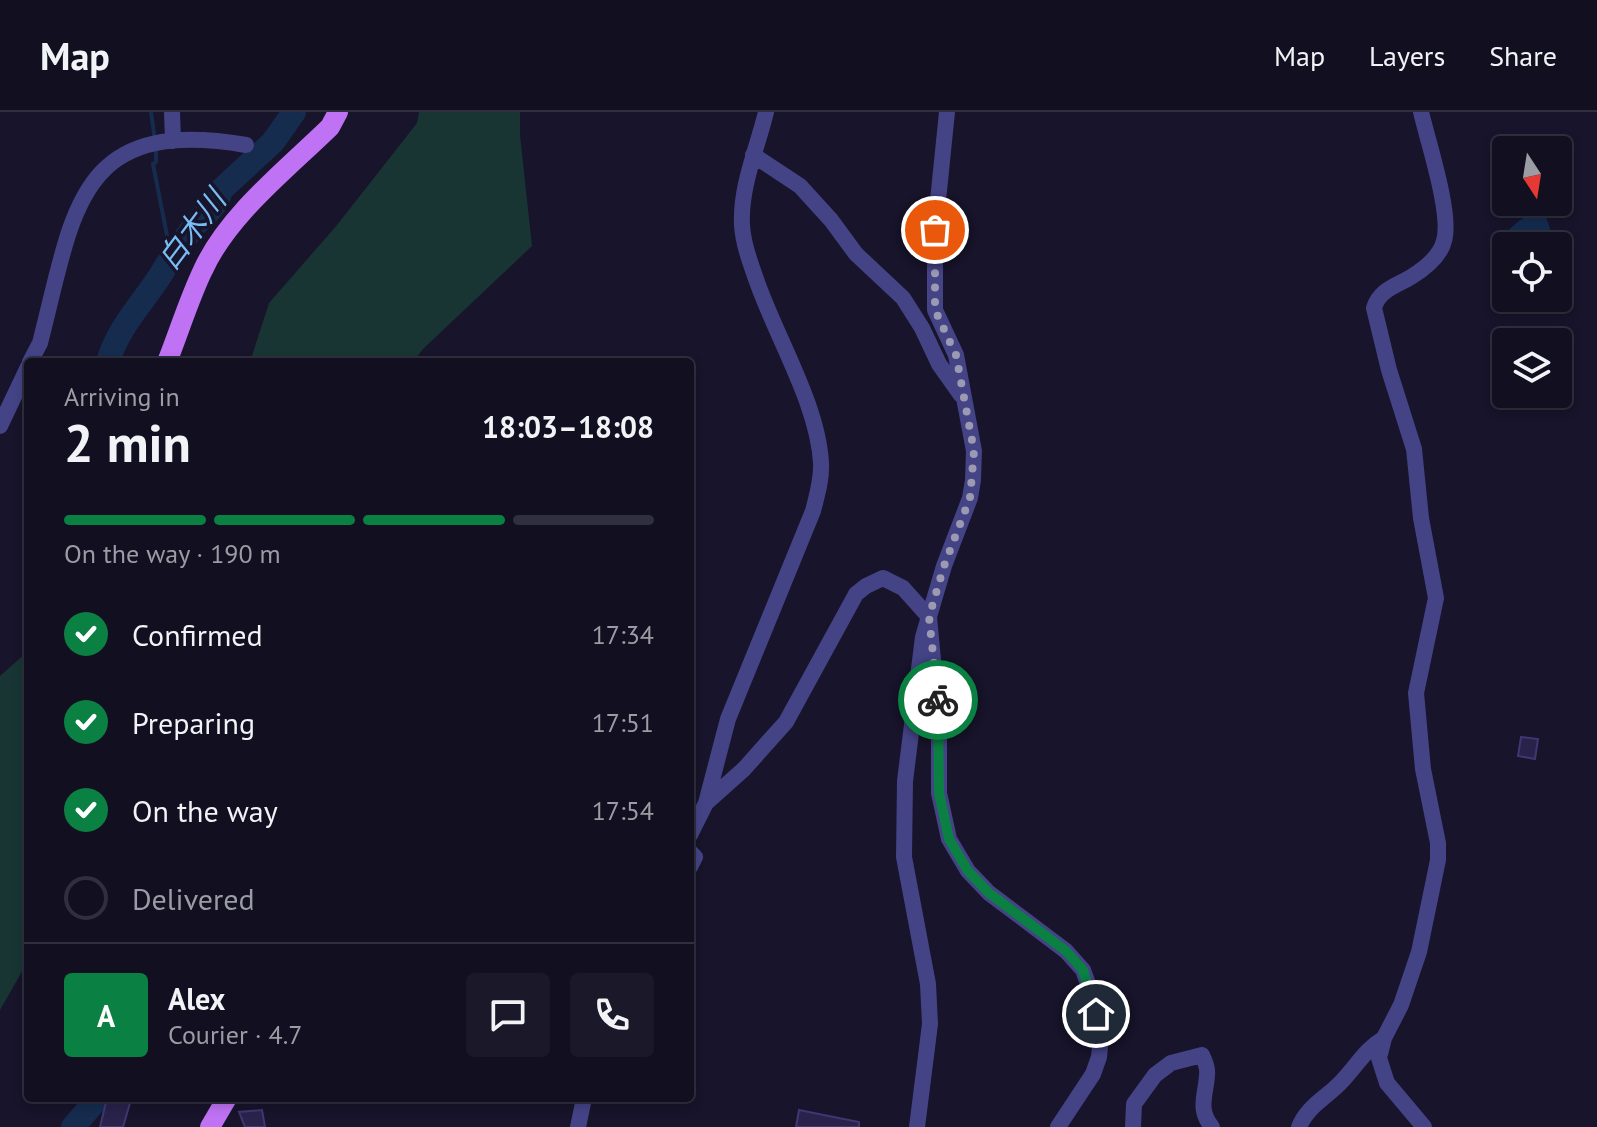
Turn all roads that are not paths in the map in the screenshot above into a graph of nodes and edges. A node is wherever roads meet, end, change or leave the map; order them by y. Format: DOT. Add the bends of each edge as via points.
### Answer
graph roads {
  1 [pos="172,112"];
  2 [pos="338,112"];
  3 [pos="766,112"];
  4 [pos="947,112"];
  5 [pos="1421,112"];
  6 [pos="173,141"];
  7 [pos="246,145"];
  8 [pos="753,155"];
  9 [pos="32,358"];
  10 [pos="169,358"];
  11 [pos="24,375"];
  12 [pos="965,400"];
  13 [pos="0,426"];
  14 [pos="929,617"];
  15 [pos="706,803"];
  16 [pos="694,827"];
  17 [pos="1384,1038"];
  18 [pos="225,1102"];
  19 [pos="583,1102"];
  20 [pos="210,1127"];
  21 [pos="578,1127"];
  22 [pos="917,1127"];
  23 [pos="1058,1127"];
  24 [pos="1133,1127"];
  25 [pos="1212,1127"];
  26 [pos="1299,1127"];
  27 [pos="1424,1127"];
  1 -- 6 [label="street"];
  2 -- 10 [label="main road" via="330,127 221,240 203,269"];
  3 -- 8 [label="street"];
  4 -- 12 [label="street" via="935,230 935,310 956,355"];
  5 -- 17 [label="street" via="1446,219 1444,244 1432,262 1382,292 1374,308 1414,449 1436,598 1416,693 1438,860 1412,974"];
  6 -- 7 [label="street"];
  6 -- 9 [label="street" via="132,151 103,168 92,182 77,208"];
  8 -- 12 [label="street" via="800,186 856,254 903,298"];
  8 -- 15 [label="street" via="742,226 764,301 817,437 821,464 813,511 728,719"];
  11 -- 13 [label="street"];
  12 -- 14 [label="street" via="973,480"];
  14 -- 15 [label="street" via="903,588 883,578 856,594 786,722"];
  14 -- 22 [label="street" via="913,704 903,815 904,857 928,984 930,1024"];
  14 -- 23 [label="street" via="939,793 949,839 989,893 1066,951 1083,970 1091,992 1101,1036 1099,1057"];
  15 -- 16 [label="street"];
  17 -- 26 [label="street" via="1317,1101"];
  17 -- 27 [label="street" via="1380,1068"];
  18 -- 20 [label="main road"];
  19 -- 21 [label="street"];
  24 -- 25 [label="street" via="1134,1104 1155,1075 1171,1063 1202,1055 1208,1072 1201,1099"];
}
